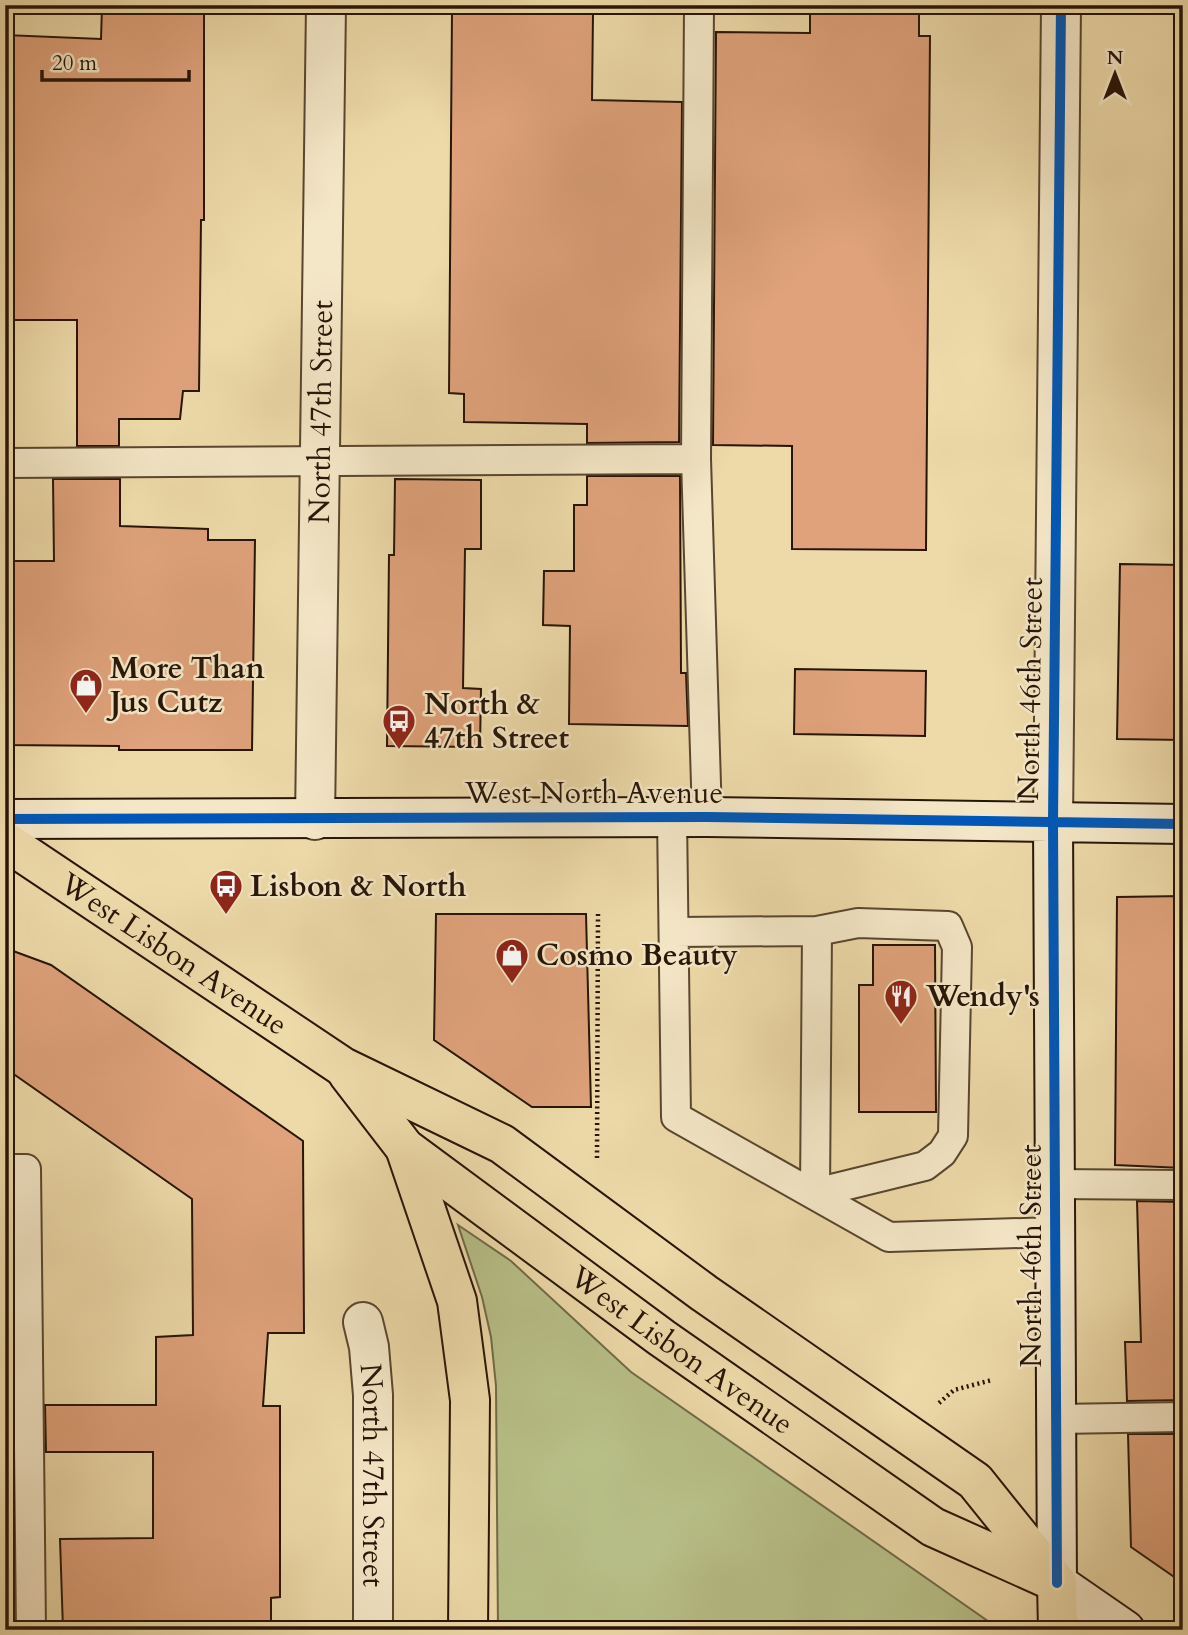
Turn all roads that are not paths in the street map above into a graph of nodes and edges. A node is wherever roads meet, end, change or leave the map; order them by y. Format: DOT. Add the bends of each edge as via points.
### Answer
graph roads {
  1 [pos="326,5"];
  2 [pos="699,5"];
  3 [pos="1061,5"];
  4 [pos="696,460"];
  5 [pos="5,463"];
  6 [pos="319,463"];
  7 [pos="690,817"];
  8 [pos="5,819"];
  9 [pos="315,820"];
  10 [pos="1053,822"];
  11 [pos="1183,824"];
  12 [pos="5,841"];
  13 [pos="817,931"];
  14 [pos="674,932"];
  15 [pos="343,1067"];
  16 [pos="404,1148"];
  17 [pos="5,1169"];
  18 [pos="1054,1184"];
  19 [pos="1183,1185"];
  20 [pos="815,1193"];
  21 [pos="1055,1232"];
  22 [pos="363,1322"];
  23 [pos="1183,1417"];
  24 [pos="1057,1419"];
  25 [pos="1057,1583"];
  26 [pos="31,1630"];
  27 [pos="373,1630"];
  28 [pos="468,1630"];
  29 [pos="1058,1630"];
  30 [pos="1125,1630"];
  1 -- 6 [label="street, North 47th Street"];
  2 -- 4 [label="lane"];
  3 -- 10 [label="street, North 46th Street"];
  4 -- 6 [label="lane"];
  4 -- 7 [label="lane"];
  5 -- 6 [label="lane"];
  6 -- 9 [label="street, North 47th Street"];
  7 -- 9 [label="street, West North Avenue"];
  7 -- 10 [label="street, West North Avenue"];
  7 -- 14 [label="lane"];
  8 -- 9 [label="street, West North Avenue"];
  10 -- 11 [label="street, West North Avenue"];
  10 -- 18 [label="street, North 46th Street"];
  12 -- 15 [label="main road, West Lisbon Avenue"];
  13 -- 14 [label="lane"];
  13 -- 20 [label="lane"];
  13 -- 20 [label="lane" via="858,923 948,926 957,947 953,1136 942,1153 925,1166"];
  14 -- 20 [label="lane" via="676,1117"];
  15 -- 16 [label="main road, West Lisbon Avenue"];
  15 -- 25 [label="main road, West Lisbon Avenue" via="502,1144 704,1293 975,1481"];
  16 -- 25 [label="main road, West Lisbon Avenue" via="662,1338 933,1527"];
  16 -- 28 [label="main road" via="457,1301 470,1400"];
  17 -- 26 [label="lane" via="26,1169"];
  18 -- 19 [label="lane"];
  18 -- 21 [label="street, North 46th Street"];
  20 -- 21 [label="lane" via="889,1237"];
  21 -- 24 [label="street, North 46th Street"];
  22 -- 27 [label="street, North 47th Street" via="373,1395"];
  23 -- 24 [label="lane"];
  24 -- 25 [label="street, North 46th Street"];
  25 -- 29 [label="main road, North 46th Street"];
  25 -- 30 [label="street, West Lisbon Avenue"];
}
